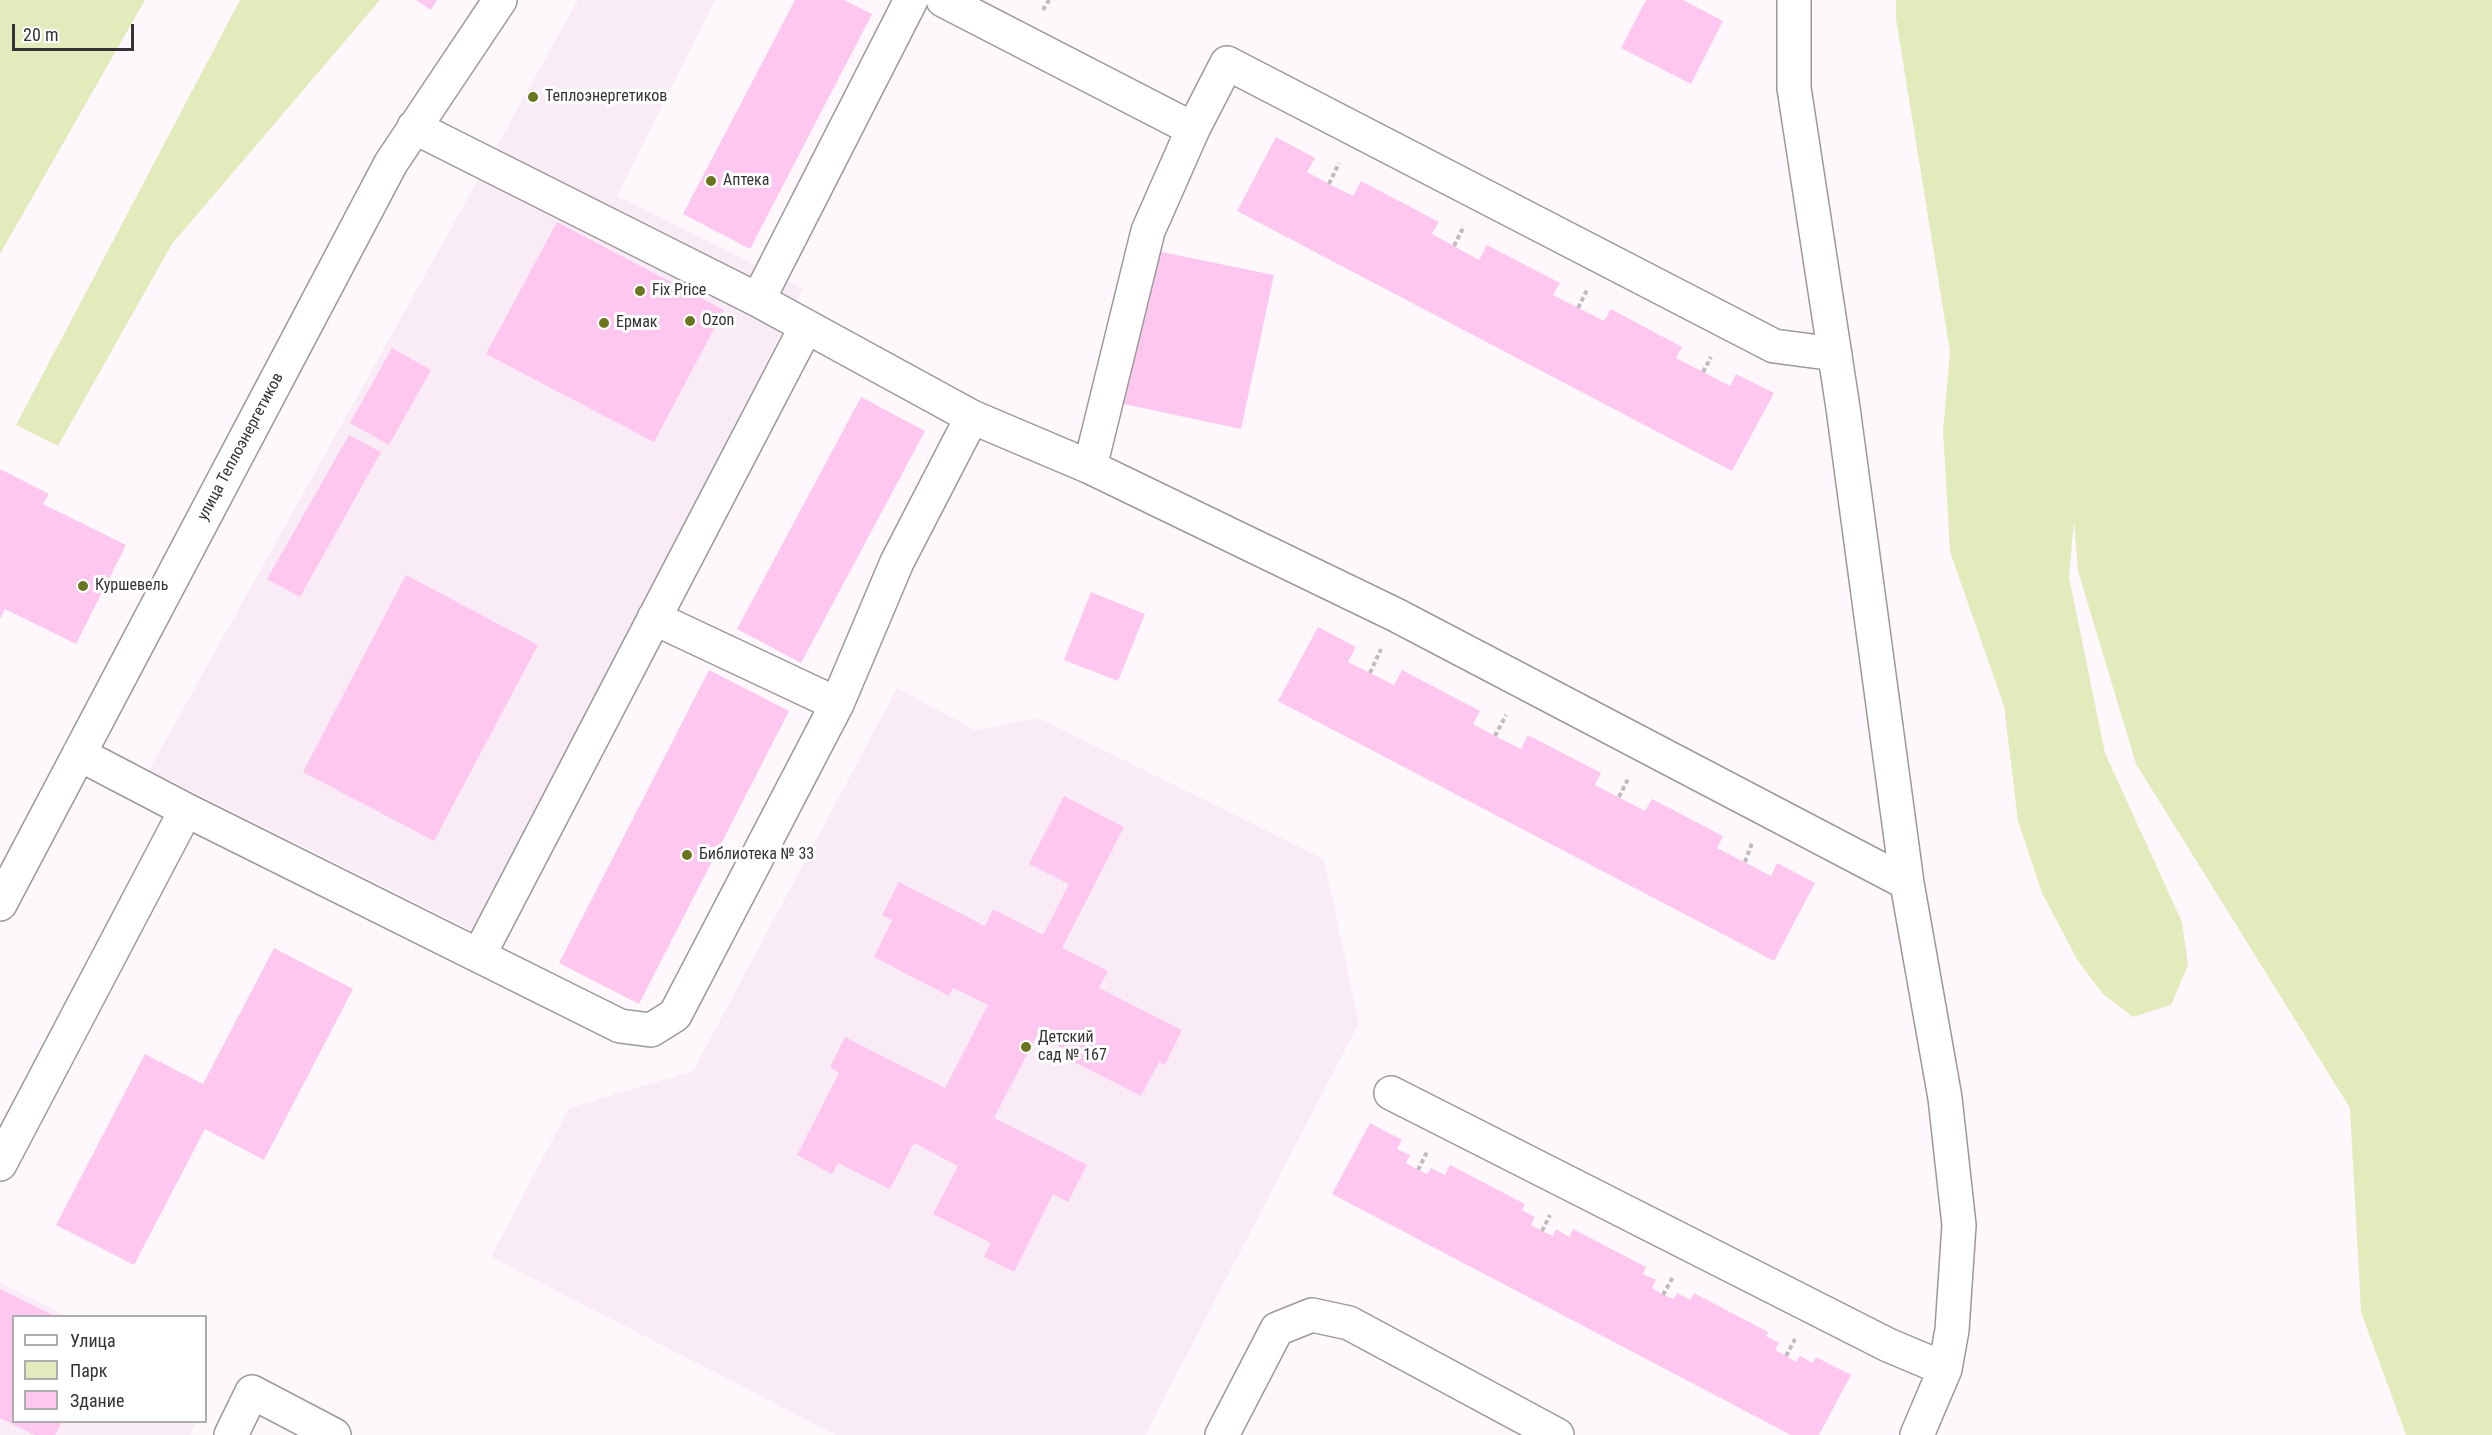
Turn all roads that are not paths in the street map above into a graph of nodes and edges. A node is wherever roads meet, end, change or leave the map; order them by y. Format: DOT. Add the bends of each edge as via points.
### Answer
graph roads {
  1 [pos="500,0"];
  2 [pos="911,0"];
  3 [pos="943,0"];
  4 [pos="1794,0"];
  5 [pos="414,127"];
  6 [pos="1193,129"];
  7 [pos="758,300"];
  8 [pos="806,327"];
  9 [pos="1834,354"];
  10 [pos="972,417"];
  11 [pos="1090,467"];
  12 [pos="654,618"];
  13 [pos="837,704"];
  14 [pos="79,754"];
  15 [pos="186,810"];
  16 [pos="1907,883"];
  17 [pos="0,904"];
  18 [pos="479,955"];
  19 [pos="1391,1093"];
  20 [pos="0,1164"];
  21 [pos="1946,1369"];
  22 [pos="231,1435"];
  23 [pos="334,1435"];
  24 [pos="1222,1435"];
  25 [pos="1557,1435"];
  26 [pos="1917,1435"];
  1 -- 5 [label="street, улица Теплоэнергетиков"];
  2 -- 7 [label="street"];
  3 -- 6 [label="street"];
  4 -- 9 [label="street" via="1794,88"];
  5 -- 7 [label="street"];
  5 -- 14 [label="street, улица Теплоэнергетиков" via="391,163"];
  6 -- 9 [label="street" via="1227,63 1774,346"];
  6 -- 11 [label="street" via="1148,231"];
  7 -- 8 [label="street"];
  8 -- 10 [label="street"];
  8 -- 12 [label="street"];
  9 -- 16 [label="street"];
  10 -- 11 [label="street"];
  10 -- 13 [label="street" via="897,562"];
  11 -- 16 [label="street" via="1396,615"];
  12 -- 13 [label="street"];
  12 -- 18 [label="street"];
  13 -- 18 [label="street" via="675,1015 651,1030 620,1026"];
  14 -- 15 [label="street"];
  14 -- 17 [label="street, улица Теплоэнергетиков"];
  15 -- 18 [label="street"];
  15 -- 20 [label="street"];
  16 -- 21 [label="street" via="1945,1098 1959,1225"];
  19 -- 21 [label="street" via="1888,1345"];
  21 -- 26 [label="street"];
  22 -- 23 [label="street" via="252,1392"];
  24 -- 25 [label="street" via="1277,1329 1312,1315 1349,1323"];
}
